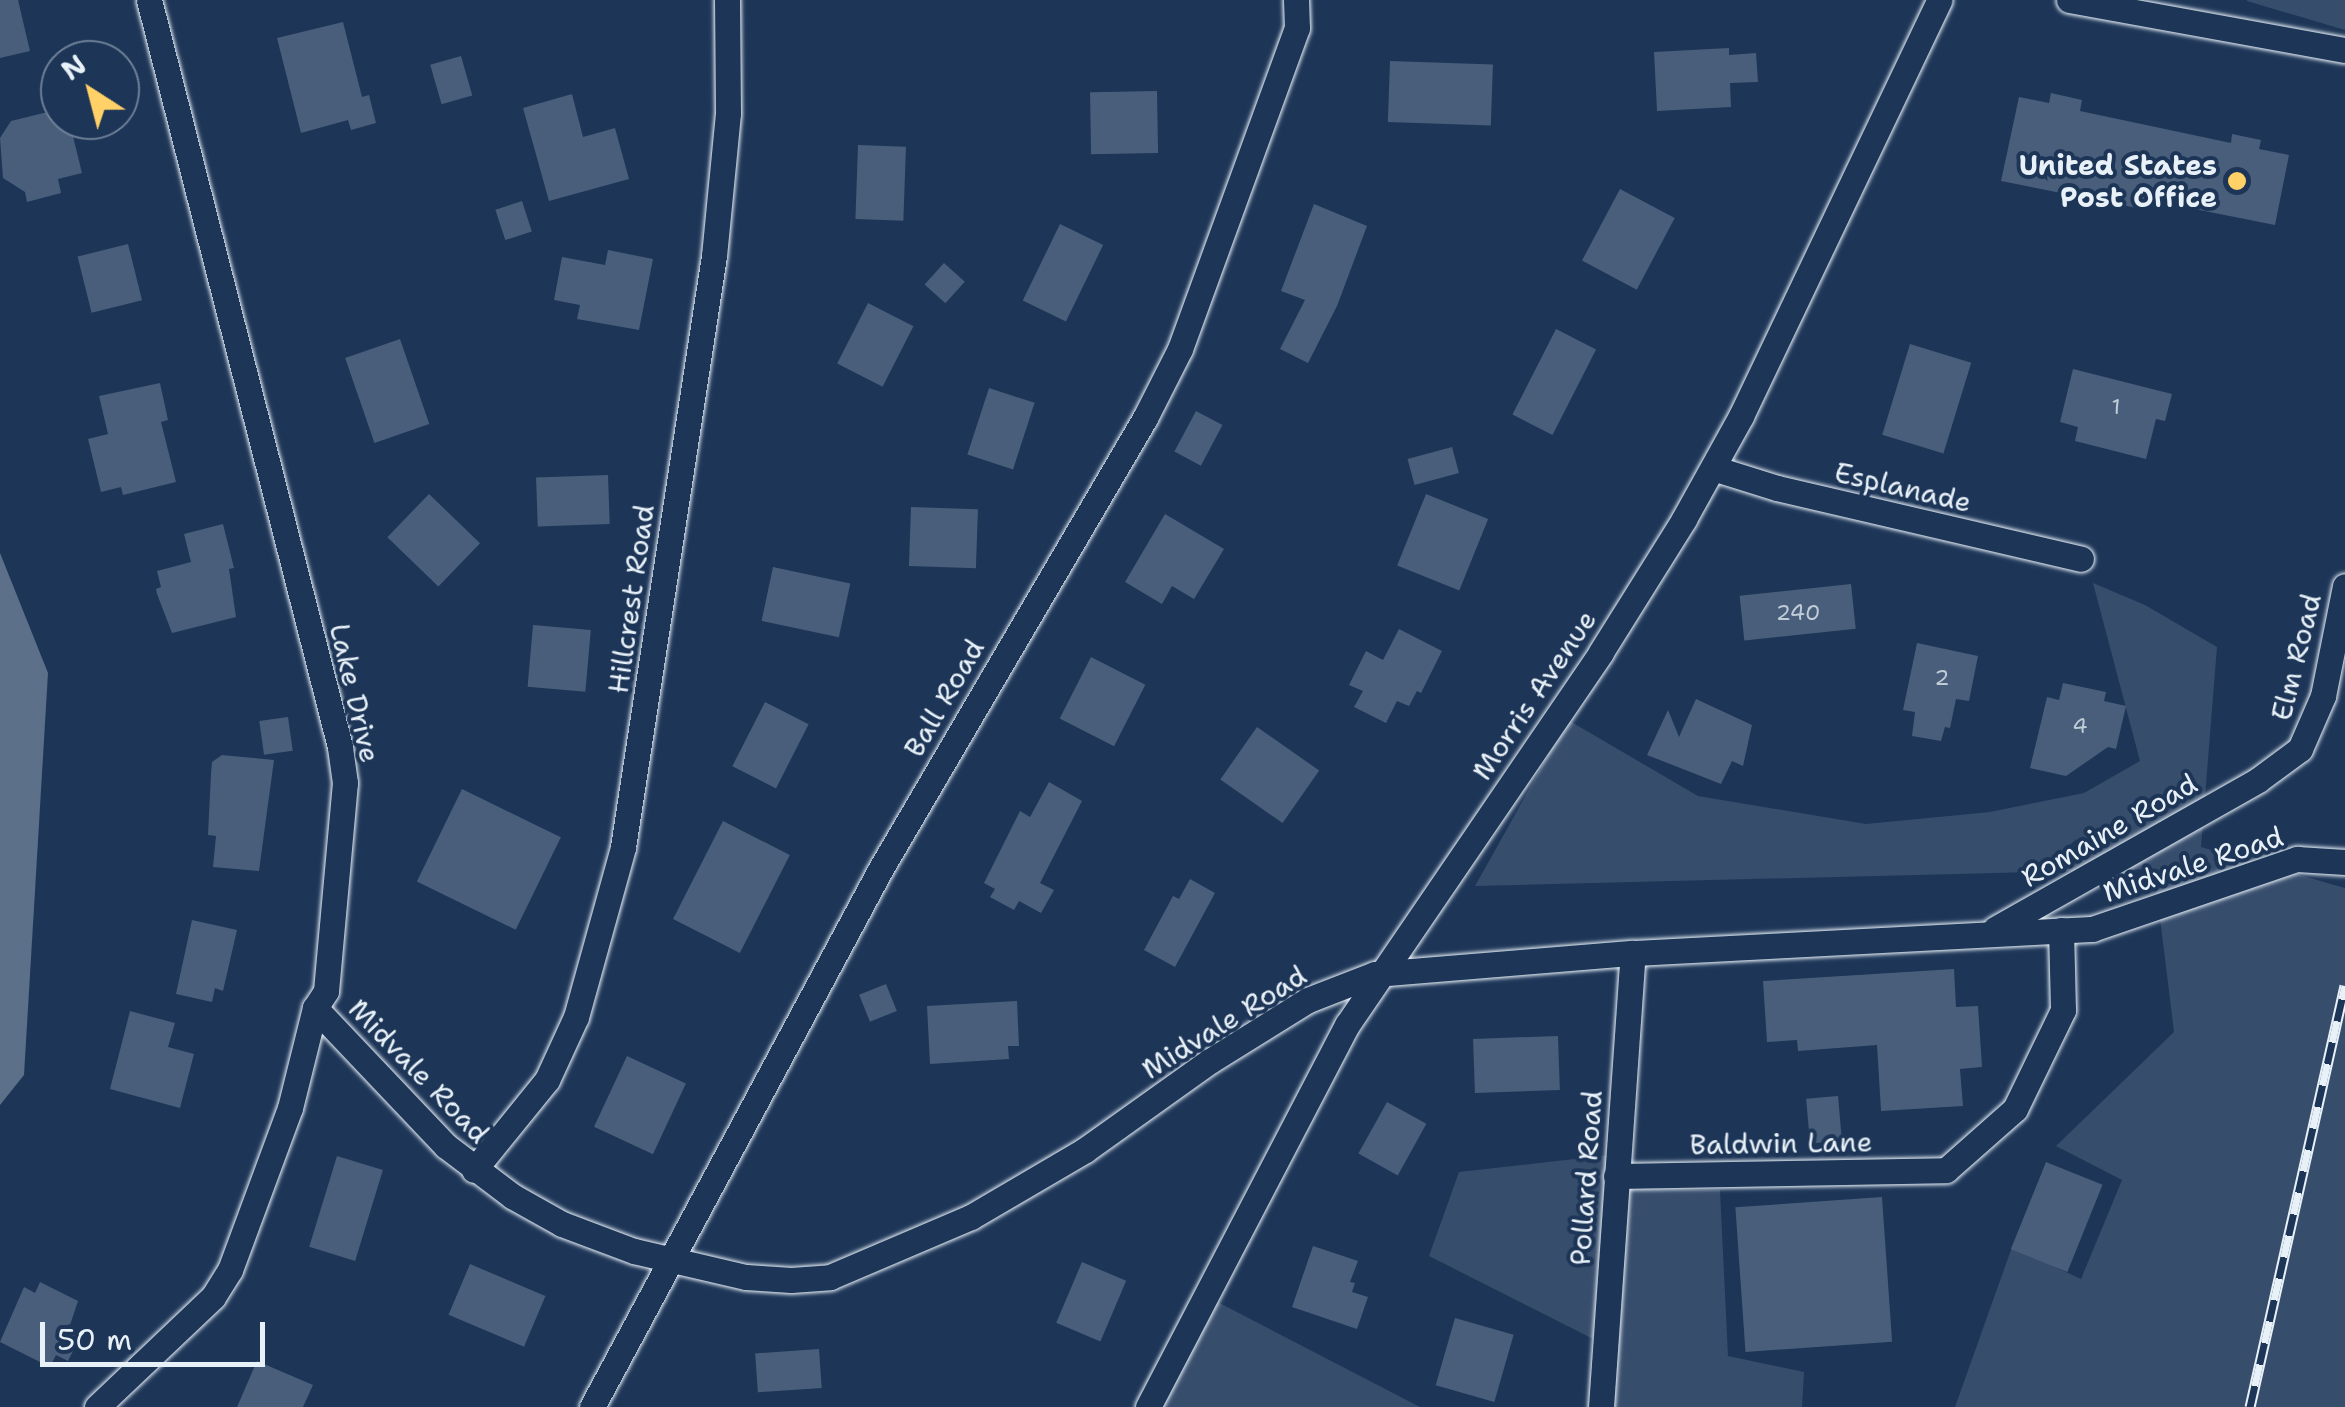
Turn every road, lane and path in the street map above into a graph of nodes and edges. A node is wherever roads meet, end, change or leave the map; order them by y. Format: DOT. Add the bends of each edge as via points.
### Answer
graph roads {
  1 [pos="149,0"];
  2 [pos="727,0"];
  3 [pos="1296,0"];
  4 [pos="1939,0"];
  5 [pos="2068,0"];
  6 [pos="2345,50"];
  7 [pos="1712,468"];
  8 [pos="2081,559"];
  9 [pos="2345,586"];
  10 [pos="2258,780"];
  11 [pos="2345,862"];
  12 [pos="2061,930"];
  13 [pos="1991,932"];
  14 [pos="1633,953"];
  15 [pos="1382,973"];
  16 [pos="315,1008"];
  17 [pos="474,1170"];
  18 [pos="1616,1176"];
  19 [pos="672,1260"];
  20 [pos="97,1407"];
  21 [pos="592,1407"];
  22 [pos="1148,1407"];
  23 [pos="1601,1407"];
  1 -- 16 [label="street, Lake Drive" via="340,746 340,863 326,991"];
  2 -- 17 [label="street, Hillcrest Road" via="728,113 714,256 624,847 569,1032 547,1080"];
  3 -- 19 [label="street, Ball Road" via="1296,28 1180,350 880,870"];
  4 -- 7 [label="street, Morris Avenue"];
  5 -- 6 [label="street"];
  7 -- 8 [label="street, Esplanade"];
  7 -- 15 [label="street, Morris Avenue" via="1602,652"];
  9 -- 10 [label="street, Elm Road" via="2311,733"];
  10 -- 13 [label="street, Romaine Road"];
  11 -- 12 [label="street, Midvale Road" via="2297,859 2140,915"];
  12 -- 13 [label="street, Midvale Road"];
  12 -- 18 [label="street, Baldwin Lane" via="2063,1010 2015,1109 1946,1170"];
  13 -- 14 [label="street, Midvale Road"];
  14 -- 15 [label="street, Midvale Road"];
  14 -- 18 [label="street, Pollard Road"];
  15 -- 19 [label="street, Midvale Road" via="1308,1000 971,1218 830,1277 746,1277"];
  15 -- 22 [label="street, Morris Avenue" via="1348,1025"];
  16 -- 17 [label="street, Midvale Road"];
  16 -- 20 [label="street, Lake Drive" via="290,1108 230,1270 213,1296"];
  17 -- 19 [label="street, Midvale Road" via="562,1224"];
  18 -- 23 [label="street, Pollard Road"];
  19 -- 21 [label="street, Ball Road"];
}
